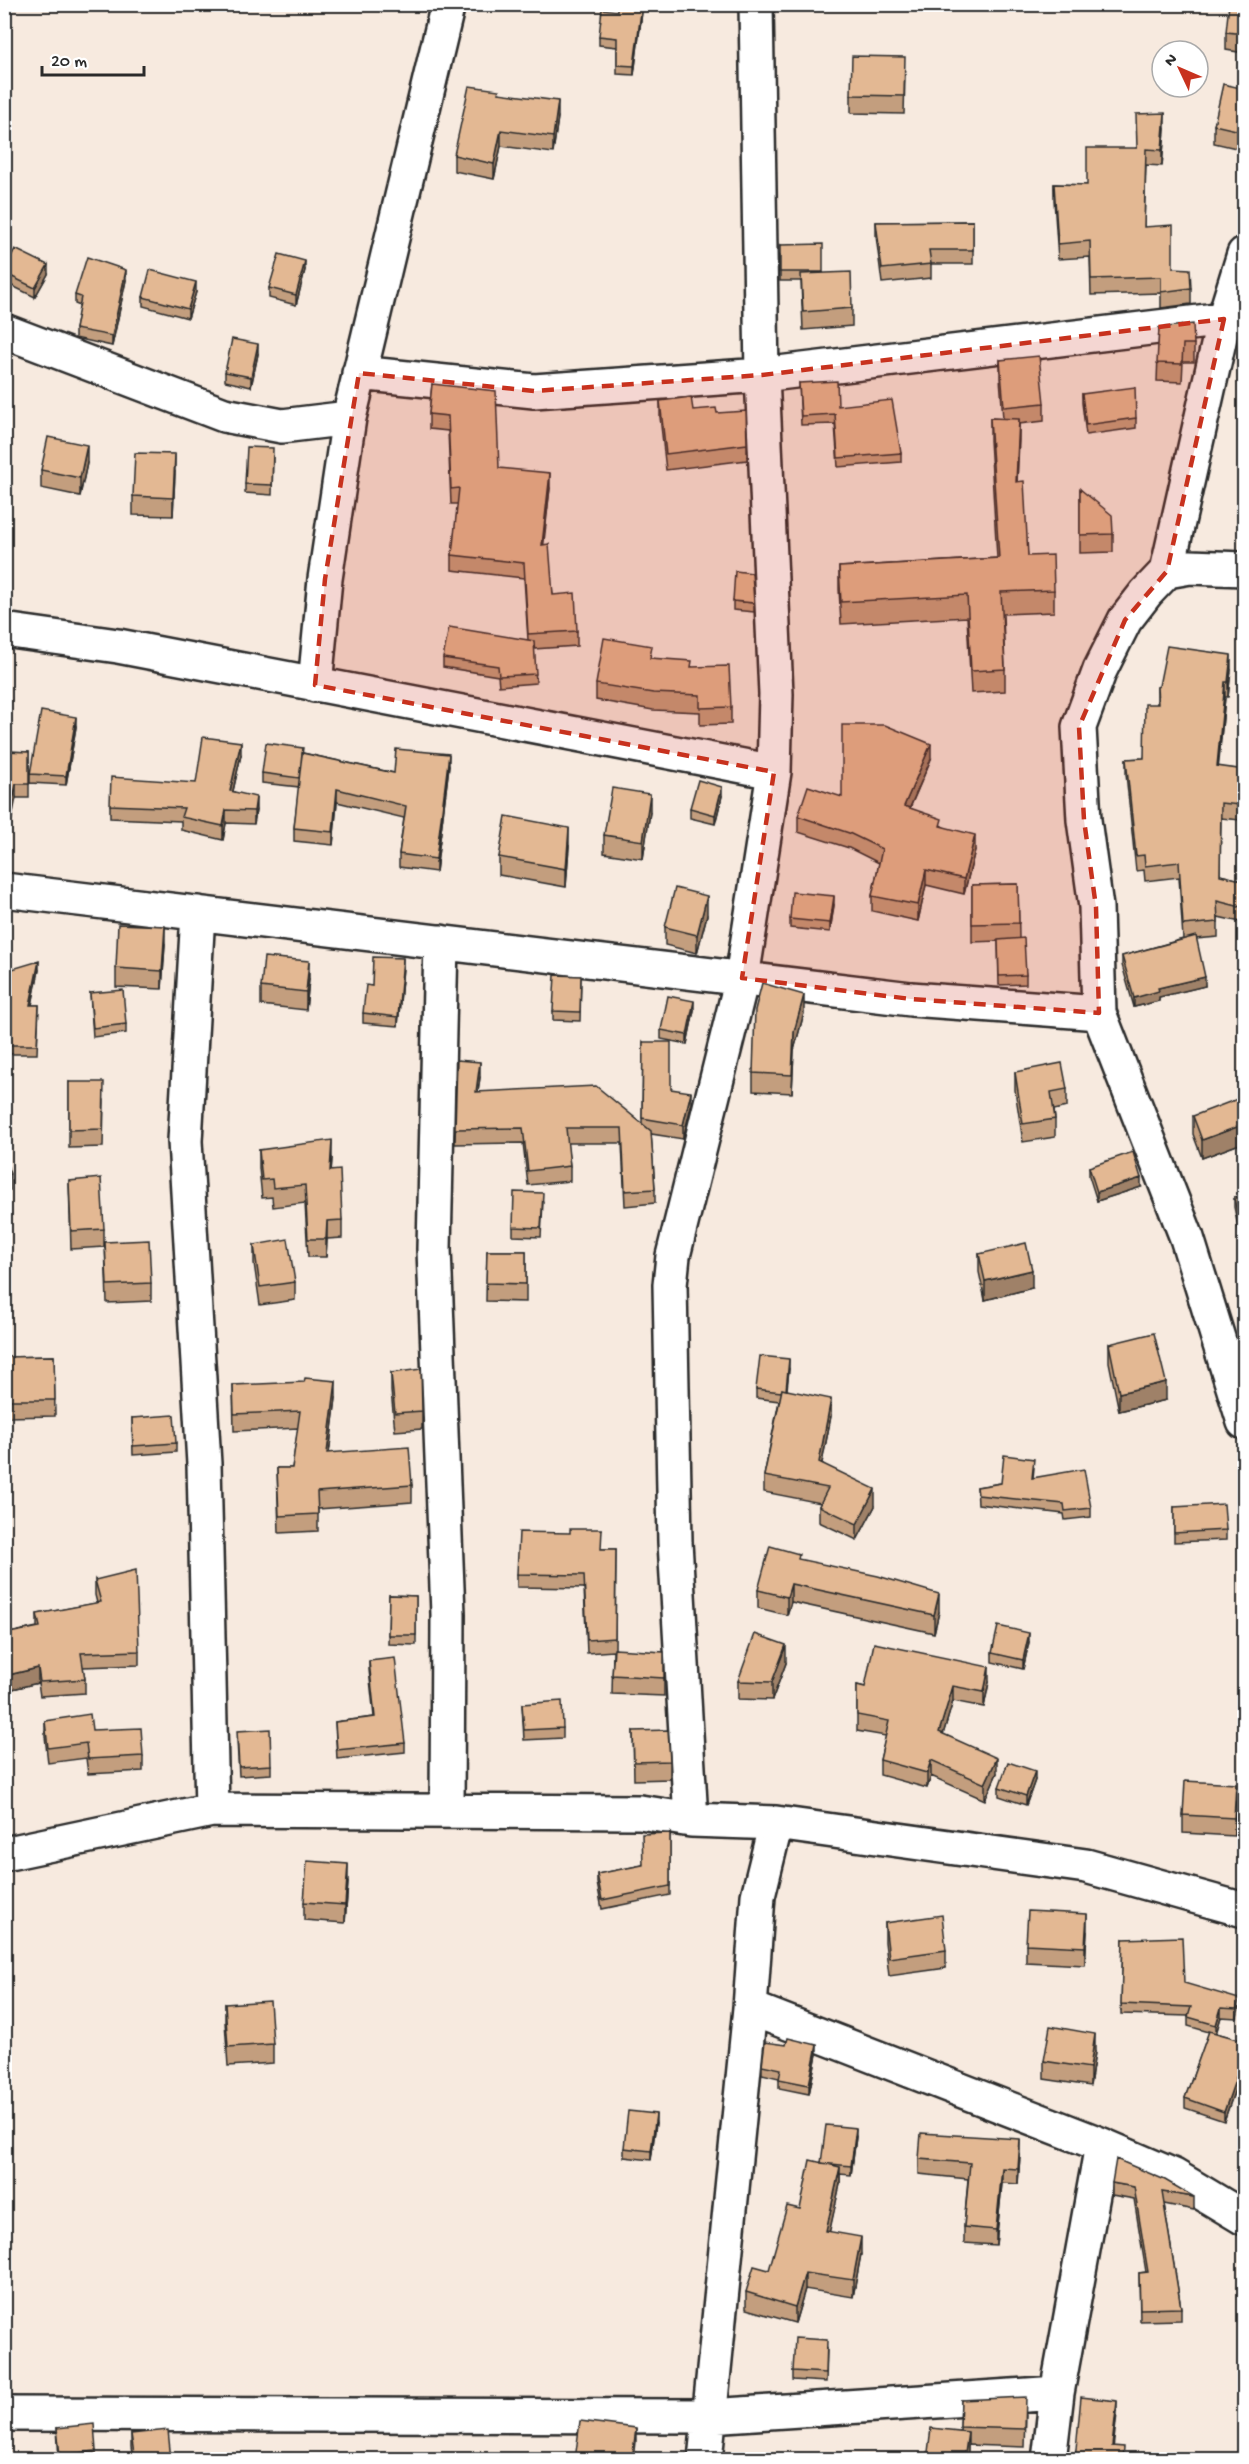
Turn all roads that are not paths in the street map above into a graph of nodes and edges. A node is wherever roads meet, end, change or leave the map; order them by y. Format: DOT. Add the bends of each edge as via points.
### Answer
graph roads {
  1 [pos="448,4"];
  2 [pos="756,4"];
  3 [pos="1245,254"];
  4 [pos="1224,319"];
  5 [pos="4,331"];
  6 [pos="360,374"];
  7 [pos="762,375"];
  8 [pos="349,418"];
  9 [pos="1245,569"];
  10 [pos="1167,571"];
  11 [pos="4,630"];
  12 [pos="315,685"];
  13 [pos="774,772"];
  14 [pos="4,890"];
  15 [pos="198,913"];
  16 [pos="441,942"];
  17 [pos="742,978"];
  18 [pos="1099,1013"];
  19 [pos="1237,1367"];
  20 [pos="1245,1422"];
  21 [pos="212,1810"];
  22 [pos="447,1811"];
  23 [pos="691,1820"];
  24 [pos="776,1823"];
  25 [pos="4,1854"];
  26 [pos="1245,1910"];
  27 [pos="750,2008"];
  28 [pos="1102,2145"];
  29 [pos="1245,2218"];
  30 [pos="1057,2393"];
  31 [pos="4,2414"];
  32 [pos="710,2416"];
  33 [pos="705,2460"];
  34 [pos="1049,2460"];
  1 -- 6 [label="street"];
  2 -- 7 [label="street"];
  3 -- 4 [label="street"];
  4 -- 7 [label="street"];
  4 -- 10 [label="street"];
  5 -- 8 [label="street" via="224,415 282,426"];
  6 -- 7 [label="street" via="534,391"];
  6 -- 8 [label="street"];
  7 -- 13 [label="street" via="776,694"];
  8 -- 12 [label="street" via="325,579"];
  9 -- 10 [label="street" via="1190,567"];
  10 -- 18 [label="street" via="1125,620 1100,670 1079,727 1084,820 1096,907"];
  11 -- 12 [label="street" via="118,646"];
  12 -- 13 [label="street"];
  13 -- 17 [label="street"];
  14 -- 15 [label="street"];
  15 -- 16 [label="street"];
  15 -- 21 [label="street" via="186,1141 204,1464"];
  16 -- 17 [label="street"];
  16 -- 22 [label="street" via="434,1249 448,1614"];
  17 -- 18 [label="street" via="911,999"];
  17 -- 23 [label="street" via="673,1256 670,1285 675,1542"];
  18 -- 19 [label="street"];
  19 -- 20 [label="street"];
  21 -- 22 [label="street"];
  21 -- 25 [label="street"];
  22 -- 23 [label="street" via="640,1812"];
  23 -- 24 [label="street"];
  24 -- 26 [label="street" via="1086,1866"];
  24 -- 27 [label="street" via="758,1896"];
  27 -- 28 [label="street"];
  27 -- 32 [label="street"];
  28 -- 29 [label="street" via="1174,2176"];
  28 -- 30 [label="street"];
  30 -- 32 [label="street"];
  30 -- 34 [label="street"];
  31 -- 32 [label="street"];
  32 -- 33 [label="street"];
}
